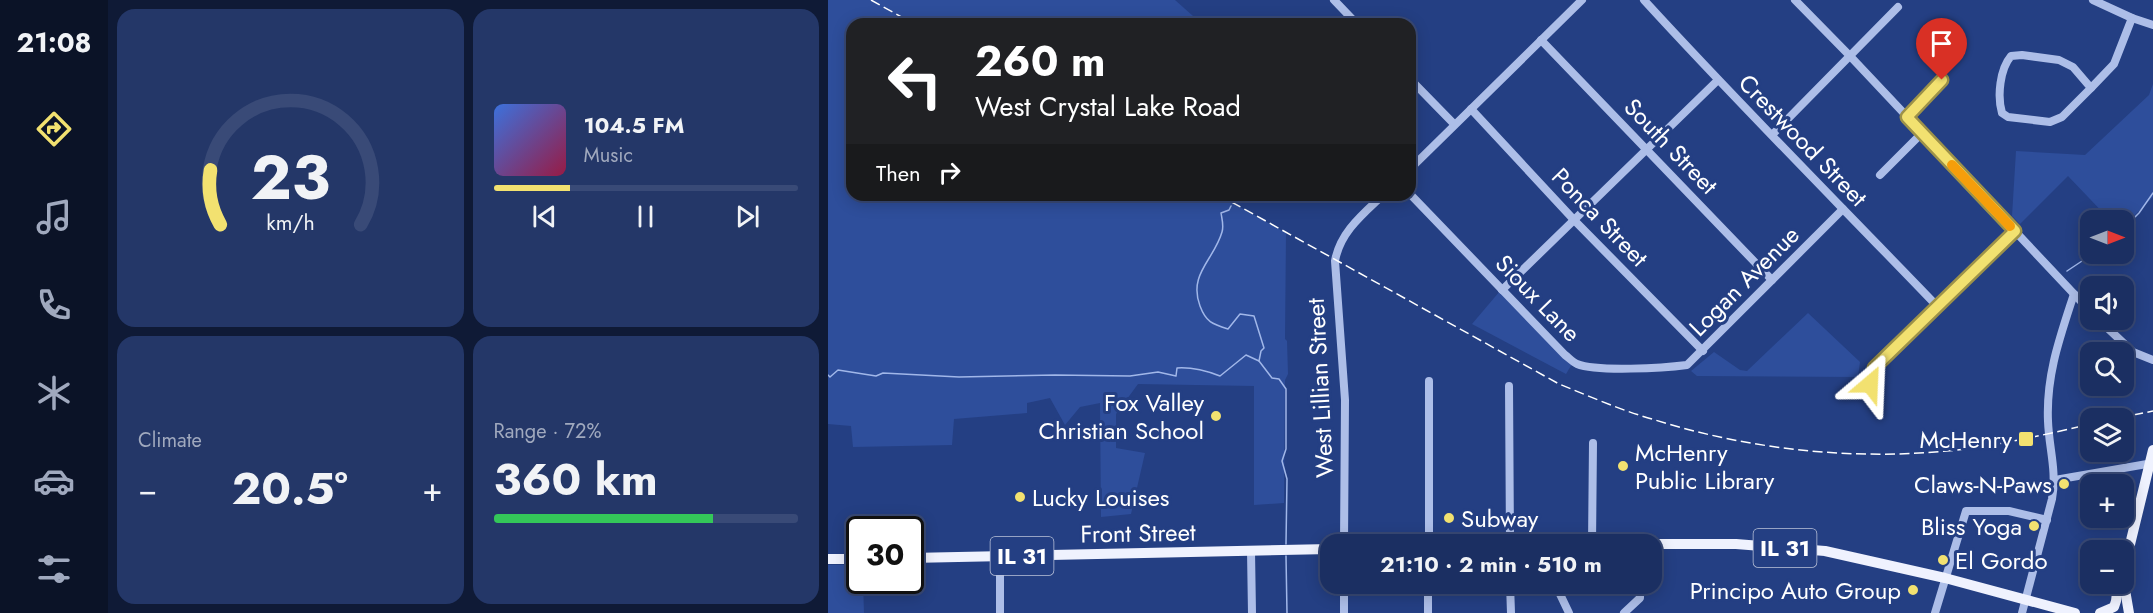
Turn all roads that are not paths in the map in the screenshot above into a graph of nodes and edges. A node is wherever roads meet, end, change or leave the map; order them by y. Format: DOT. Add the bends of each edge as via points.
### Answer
graph roads {
  1 [pos="1334,0"];
  2 [pos="1582,0"];
  3 [pos="1644,0"];
  4 [pos="1795,0"];
  5 [pos="2093,0"];
  6 [pos="1898,7"];
  7 [pos="1351,18"];
  8 [pos="2132,18"];
  9 [pos="2153,26"];
  10 [pos="1541,40"];
  11 [pos="1850,56"];
  12 [pos="1718,80"];
  13 [pos="1942,80"];
  14 [pos="1416,85"];
  15 [pos="2091,88"];
  16 [pos="1471,109"];
  17 [pos="1907,117"];
  18 [pos="1454,124"];
  19 [pos="1922,133"];
  20 [pos="1773,135"];
  21 [pos="1647,149"];
  22 [pos="1416,163"];
  23 [pos="1880,175"];
  24 [pos="1416,200"];
  25 [pos="1374,201"];
  26 [pos="1843,209"];
  27 [pos="1575,221"];
  28 [pos="2015,231"];
  29 [pos="1772,280"];
  30 [pos="1502,290"];
  31 [pos="2074,294"];
  32 [pos="2080,300"];
  33 [pos="1936,306"];
  34 [pos="2110,330"];
  35 [pos="1703,351"];
  36 [pos="2153,360"];
  37 [pos="1667,368"];
  38 [pos="1429,381"];
  39 [pos="1870,384"];
  40 [pos="1509,386"];
  41 [pos="1593,443"];
  42 [pos="2153,450"];
  43 [pos="2152,464"];
  44 [pos="2055,480"];
  45 [pos="2048,519"];
  46 [pos="1344,534"];
  47 [pos="1429,534"];
  48 [pos="1510,534"];
  49 [pos="1592,534"];
  50 [pos="2132,540"];
  51 [pos="1662,544"];
  52 [pos="1320,549"];
  53 [pos="1251,551"];
  54 [pos="1000,556"];
  55 [pos="846,558"];
  56 [pos="924,558"];
  57 [pos="828,559"];
  58 [pos="1945,578"];
  59 [pos="1344,594"];
  60 [pos="1428,594"];
  61 [pos="1510,594"];
  62 [pos="1561,594"];
  63 [pos="1640,594"];
  64 [pos="2117,594"];
  65 [pos="2126,594"];
  66 [pos="2026,599"];
  67 [pos="1000,613"];
  68 [pos="1252,613"];
  69 [pos="1344,613"];
  70 [pos="1428,613"];
  71 [pos="1511,613"];
  72 [pos="1569,613"];
  73 [pos="1624,613"];
  74 [pos="1935,613"];
  75 [pos="2022,613"];
  76 [pos="2075,613"];
  77 [pos="2100,613"];
  78 [pos="2129,613"];
  1 -- 7 [label="street"];
  2 -- 10 [label="street"];
  3 -- 12 [label="street, Crestwood Street"];
  4 -- 11 [label="street"];
  5 -- 8 [label="street"];
  6 -- 11 [label="street"];
  8 -- 9 [label="street"];
  8 -- 15 [label="street" via="2114,64"];
  10 -- 16 [label="street"];
  10 -- 21 [label="street, South Street"];
  11 -- 17 [label="street"];
  11 -- 20 [label="street"];
  12 -- 20 [label="street, Crestwood Street"];
  12 -- 21 [label="street"];
  13 -- 17 [label="street"];
  14 -- 18 [label="street"];
  15 -- 15 [label="street" via="2062,117 2050,122 2007,117 1999,106 2003,65 2011,56 2059,60 2073,67"];
  16 -- 18 [label="street"];
  16 -- 27 [label="street, Ponca Street"];
  17 -- 19 [label="street"];
  18 -- 22 [label="street"];
  19 -- 23 [label="street"];
  19 -- 28 [label="street"];
  20 -- 26 [label="street, Crestwood Street"];
  21 -- 27 [label="street"];
  21 -- 29 [label="street, South Street"];
  24 -- 30 [label="street, Sioux Lane"];
  25 -- 46 [label="street, West Lillian Street" via="1346,233 1335,261 1345,399"];
  26 -- 29 [label="street, Logan Avenue"];
  26 -- 33 [label="street, Crestwood Street"];
  27 -- 30 [label="street"];
  27 -- 35 [label="street, Ponca Street"];
  28 -- 31 [label="street"];
  28 -- 33 [label="street"];
  29 -- 35 [label="street, Logan Avenue"];
  30 -- 37 [label="street, Sioux Lane" via="1577,364 1597,368"];
  31 -- 32 [label="street"];
  31 -- 44 [label="street" via="2049,381 2048,419"];
  33 -- 39 [label="street" via="1874,368"];
  34 -- 36 [label="street" via="2133,352"];
  35 -- 37 [label="street, Logan Avenue" via="1687,365"];
  38 -- 47 [label="street"];
  40 -- 48 [label="street"];
  41 -- 49 [label="street"];
  42 -- 43 [label="main road"];
  43 -- 44 [label="street"];
  43 -- 50 [label="main road"];
  44 -- 45 [label="street"];
  45 -- 58 [label="street" via="2008,511 1966,511"];
  45 -- 66 [label="street"];
  51 -- 58 [label="main road, IL 31" via="1736,544 1825,551"];
  52 -- 53 [label="main road, Front Street / IL 31"];
  53 -- 54 [label="main road, Front Street / IL 31"];
  53 -- 68 [label="street"];
  54 -- 56 [label="main road, Front Street / IL 31"];
  54 -- 67 [label="street"];
  55 -- 57 [label="main road"];
  58 -- 66 [label="main road, IL 31"];
  58 -- 74 [label="street"];
  59 -- 69 [label="street"];
  60 -- 70 [label="street"];
  61 -- 71 [label="street"];
  62 -- 72 [label="street"];
  63 -- 73 [label="street"];
  64 -- 77 [label="main road" via="2114,607"];
  65 -- 78 [label="main road"];
  66 -- 75 [label="street"];
  66 -- 76 [label="main road, IL 31"];
}
